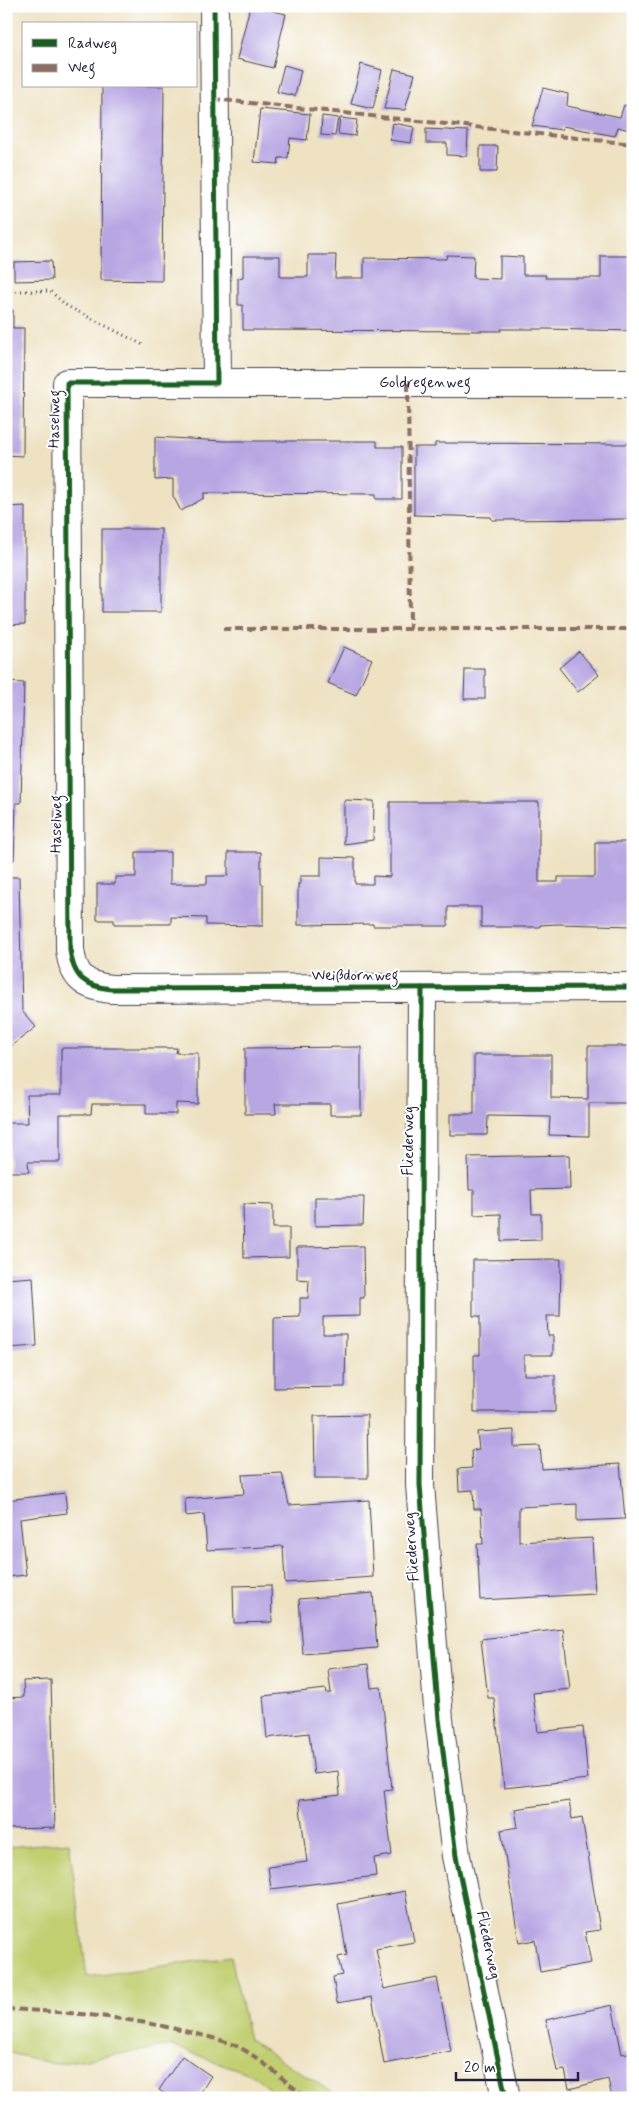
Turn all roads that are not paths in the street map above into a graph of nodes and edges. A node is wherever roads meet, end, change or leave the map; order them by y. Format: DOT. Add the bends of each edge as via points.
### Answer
graph roads {
  1 [pos="214,6"];
  2 [pos="217,383"];
  3 [pos="633,384"];
  4 [pos="80,978"];
  5 [pos="633,987"];
  6 [pos="422,988"];
  7 [pos="506,2098"];
  1 -- 2 [label="street"];
  2 -- 3 [label="street, Goldregenweg"];
  2 -- 4 [label="street, Haselweg" via="67,383 70,949 71,962"];
  4 -- 6 [label="street, Weißdornweg" via="90,985 111,989"];
  5 -- 6 [label="street, Weißdornweg"];
  6 -- 7 [label="street, Fliederweg" via="420,1485 425,1568 456,1856"];
}
